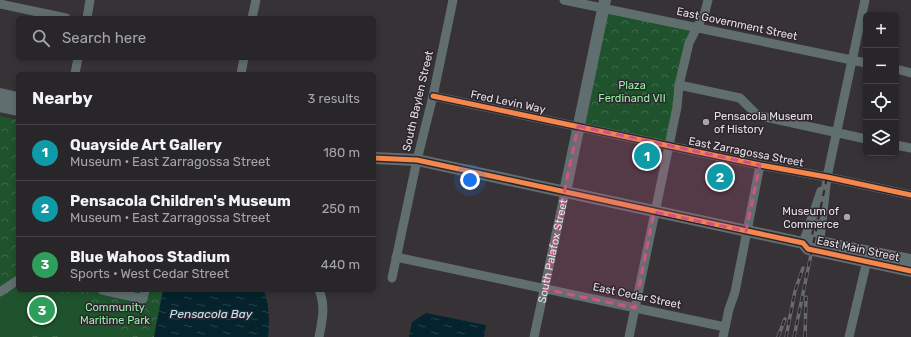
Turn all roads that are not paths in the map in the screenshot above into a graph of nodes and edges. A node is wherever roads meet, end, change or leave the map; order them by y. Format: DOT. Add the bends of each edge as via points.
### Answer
graph roads {
  1 [pos="90,0"];
  2 [pos="256,0"];
  3 [pos="453,0"];
  4 [pos="564,0"];
  5 [pos="708,0"];
  6 [pos="865,0"];
  7 [pos="0,4"];
  8 [pos="604,4"];
  9 [pos="57,16"];
  10 [pos="87,16"];
  11 [pos="252,16"];
  12 [pos="697,28"];
  13 [pos="78,60"];
  14 [pos="244,60"];
  15 [pos="852,60"];
  16 [pos="863,62"];
  17 [pos="899,71"];
  18 [pos="75,72"];
  19 [pos="241,72"];
  20 [pos="911,73"];
  21 [pos="679,85"];
  22 [pos="0,94"];
  23 [pos="433,96"];
  24 [pos="16,98"];
  25 [pos="0,106"];
  26 [pos="16,110"];
  27 [pos="578,126"];
  28 [pos="836,133"];
  29 [pos="863,138"];
  30 [pos="669,146"];
  31 [pos="899,146"];
  32 [pos="911,148"];
  33 [pos="376,158"];
  34 [pos="416,160"];
  35 [pos="760,165"];
  36 [pos="827,177"];
  37 [pos="565,192"];
  38 [pos="911,195"];
  39 [pos="654,212"];
  40 [pos="746,231"];
  41 [pos="803,243"];
  42 [pos="819,246"];
  43 [pos="868,256"];
  44 [pos="396,257"];
  45 [pos="911,260"];
  46 [pos="911,271"];
  47 [pos="392,278"];
  48 [pos="16,281"];
  49 [pos="544,289"];
  50 [pos="0,292"];
  51 [pos="123,292"];
  52 [pos="320,292"];
  53 [pos="144,294"];
  54 [pos="635,308"];
  55 [pos="725,327"];
  56 [pos="319,337"];
  57 [pos="534,337"];
  58 [pos="629,337"];
  59 [pos="723,337"];
  60 [pos="849,337"];
  1 -- 10 [label="street"];
  2 -- 11 [label="street"];
  3 -- 23 [label="street, South Baylen Street"];
  4 -- 8 [label="street, East Government Street"];
  5 -- 12 [label="street" via="706,12"];
  6 -- 15 [label="street"];
  7 -- 9 [label="street"];
  8 -- 12 [label="street, East Government Street"];
  8 -- 27 [label="main road, South Palafox Street"];
  12 -- 15 [label="street, East Government Street"];
  12 -- 21 [label="street" via="688,44"];
  13 -- 18 [label="street"];
  14 -- 19 [label="street"];
  15 -- 16 [label="street, East Government Street"];
  15 -- 28 [label="street"];
  17 -- 20 [label="street"];
  21 -- 28 [label="street" via="740,98 760,116"];
  21 -- 30 [label="street"];
  22 -- 24 [label="main road"];
  23 -- 27 [label="street, Fred Levin Way"];
  23 -- 34 [label="street, South Baylen Street"];
  25 -- 26 [label="main road"];
  27 -- 30 [label="street, East Zarragossa Street"];
  27 -- 37 [label="main road, South Palafox Street"];
  28 -- 29 [label="street"];
  28 -- 36 [label="street"];
  30 -- 35 [label="street, East Zarragossa Street"];
  30 -- 39 [label="street"];
  31 -- 32 [label="street"];
  33 -- 34 [label="main road, East Main Street"];
  34 -- 37 [label="main road, East Main Street"];
  34 -- 44 [label="street, South Baylen Street"];
  35 -- 36 [label="street, East Zarragossa Street"];
  35 -- 40 [label="street"];
  36 -- 38 [label="street, East Zarragossa Street"];
  36 -- 41 [label="street"];
  36 -- 42 [label="street"];
  37 -- 39 [label="main road, East Main Street"];
  37 -- 49 [label="street, South Palafox Street"];
  39 -- 40 [label="main road, East Main Street"];
  39 -- 54 [label="street"];
  40 -- 41 [label="main road, East Main Street"];
  40 -- 55 [label="street" via="735,292"];
  41 -- 42 [label="main road, East Main Street" via="808,249"];
  42 -- 43 [label="main road, East Main Street"];
  43 -- 45 [label="main road, East Main Street"];
  43 -- 46 [label="main road, East Main Street"];
  43 -- 60 [label="street"];
  44 -- 47 [label="street, South Baylen Street"];
  44 -- 49 [label="street, East Cedar Street"];
  48 -- 50 [label="street"];
  49 -- 54 [label="street, East Cedar Street"];
  49 -- 57 [label="street, South Palafox Street"];
  51 -- 53 [label="street"];
  52 -- 56 [label="street" via="324,307"];
  54 -- 55 [label="street, East Cedar Street"];
  54 -- 58 [label="street"];
  55 -- 59 [label="street"];
}
